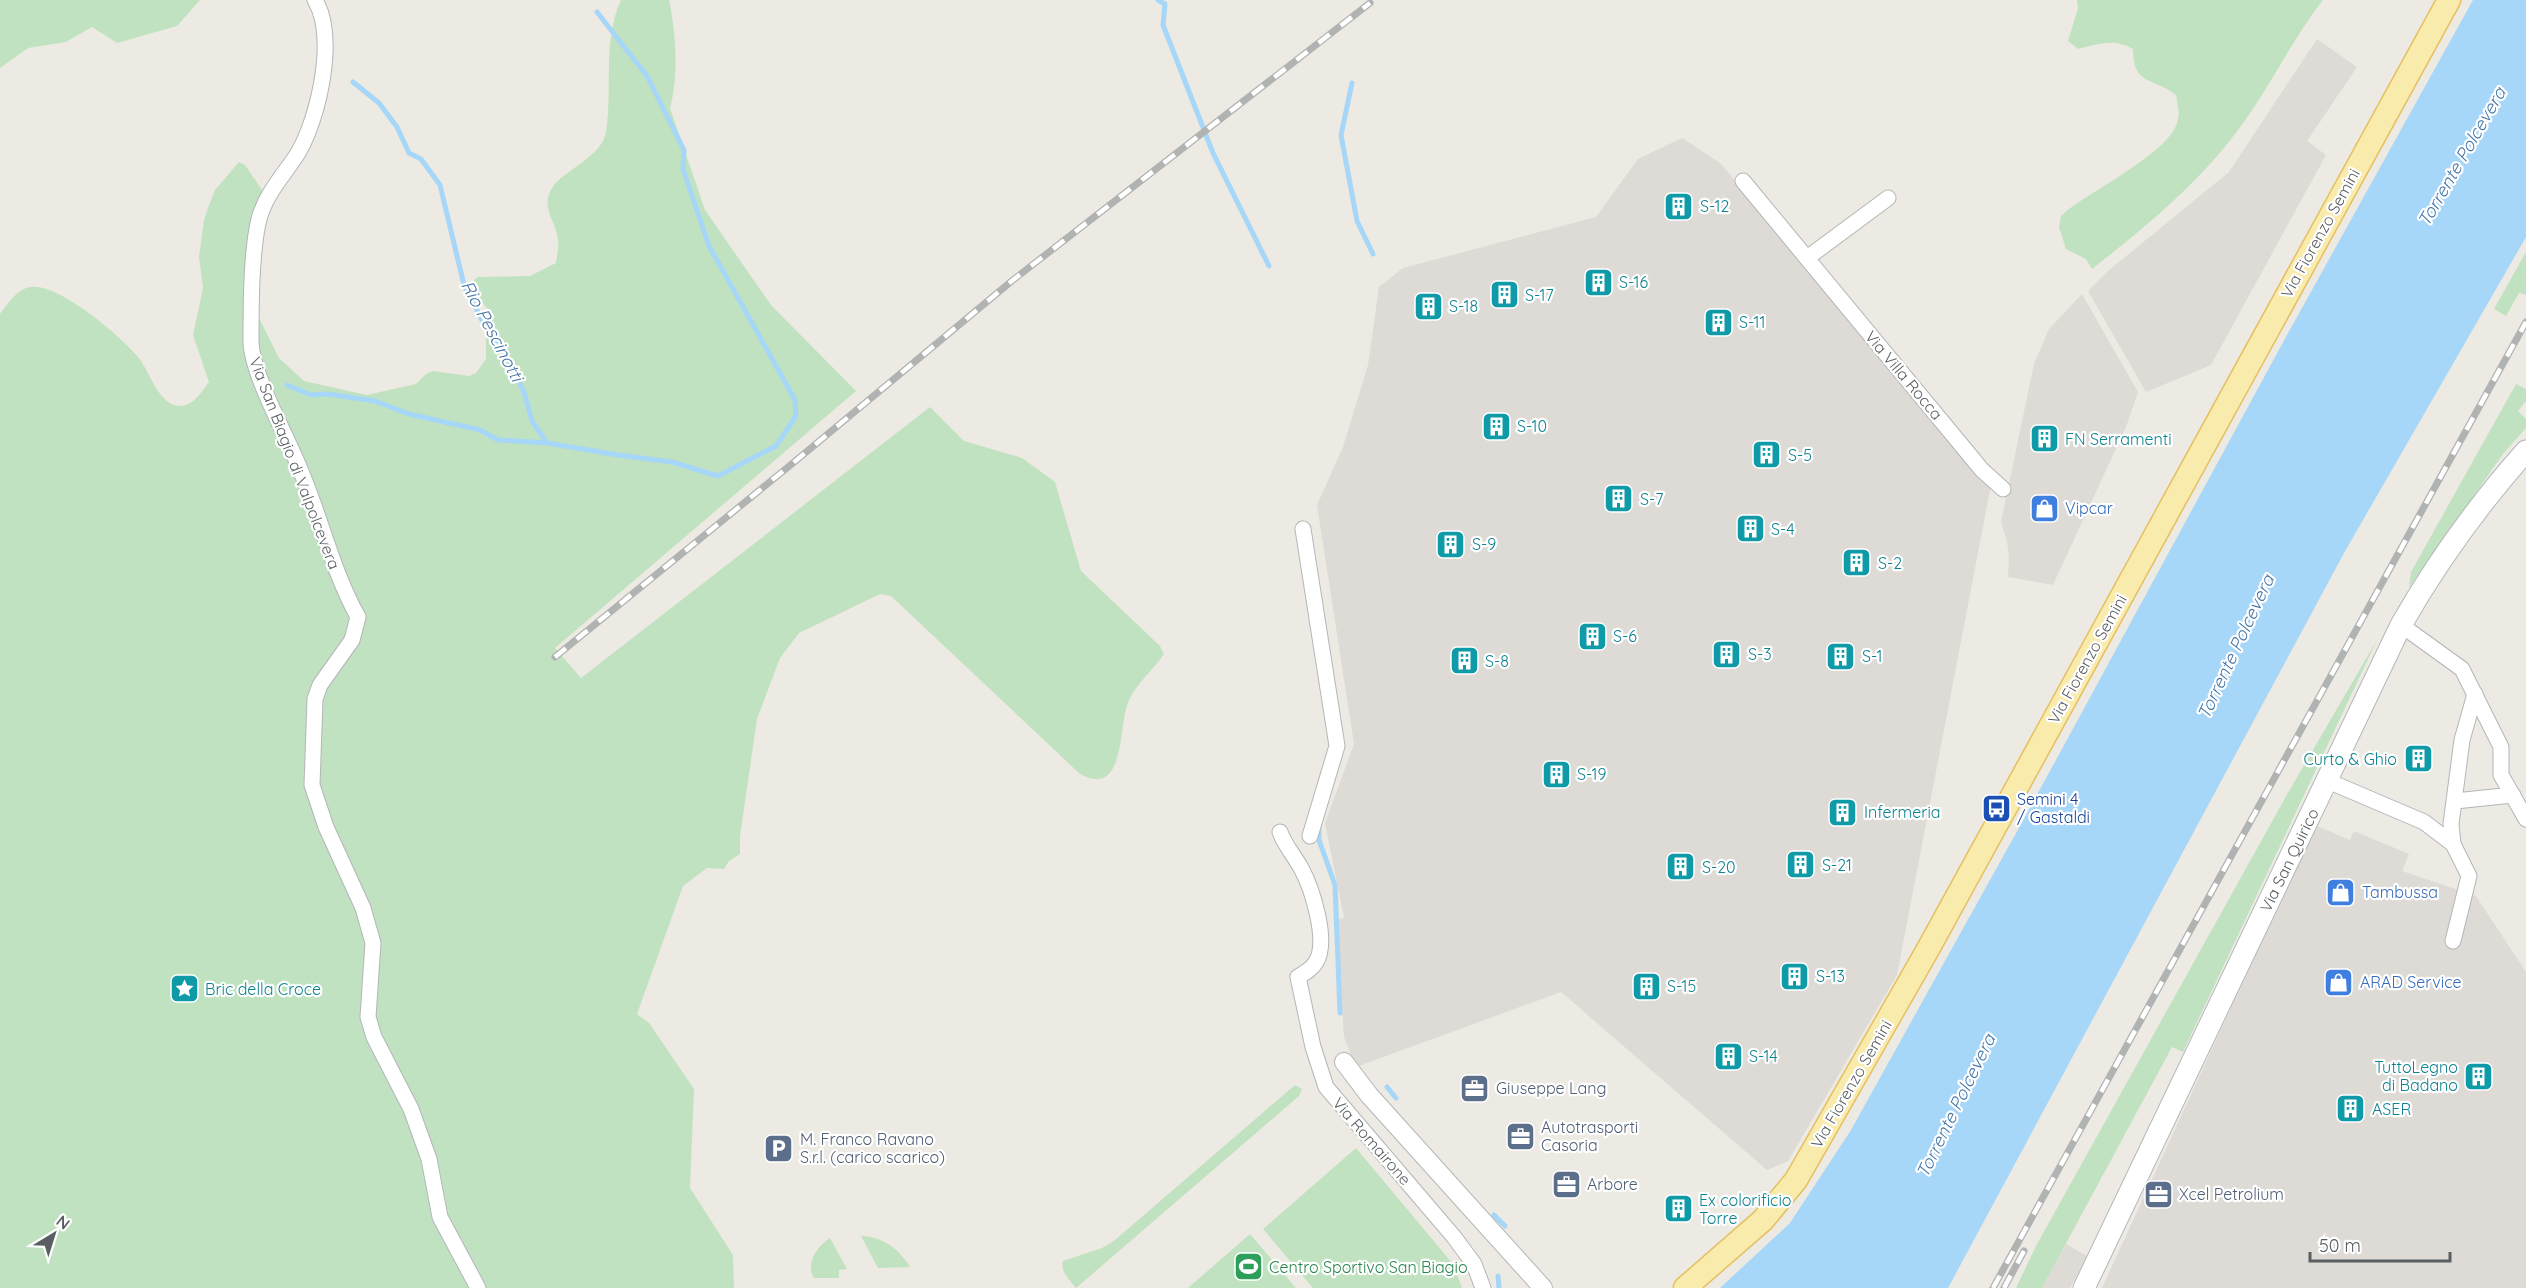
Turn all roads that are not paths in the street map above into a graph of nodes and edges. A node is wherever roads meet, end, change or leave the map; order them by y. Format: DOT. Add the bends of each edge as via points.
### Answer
graph roads {
  1 [pos="315,0"];
  2 [pos="2449,0"];
  3 [pos="1743,181"];
  4 [pos="1888,198"];
  5 [pos="1807,258"];
  6 [pos="2526,451"];
  7 [pos="2003,489"];
  8 [pos="1303,529"];
  9 [pos="2401,624"];
  10 [pos="2475,694"];
  11 [pos="2328,781"];
  12 [pos="2513,795"];
  13 [pos="2456,801"];
  14 [pos="2526,819"];
  15 [pos="1280,832"];
  16 [pos="1310,836"];
  17 [pos="2453,844"];
  18 [pos="2453,941"];
  19 [pos="1344,1062"];
  20 [pos="478,1288"];
  21 [pos="1483,1288"];
  22 [pos="1543,1288"];
  23 [pos="1685,1288"];
  24 [pos="2084,1288"];
  1 -- 20 [label="street, Via San Biagio di Valpolcevera" via="321,9 327,39 318,101 298,152 276,182 259,219 251,345 263,384 313,501 343,591 358,617 352,640 320,685 315,699 312,785 326,827 363,908 373,943 368,1017 374,1037 411,1109 429,1159 440,1217"];
  2 -- 23 [label="main road, Via Fiorenzo Semini" via="1928,951 1796,1180 1763,1220"];
  3 -- 5 [label="street, Via Villa Rocca"];
  4 -- 5 [label="street"];
  5 -- 7 [label="street, Via Villa Rocca"];
  6 -- 9 [label="main road, Via San Quirico" via="2479,506"];
  8 -- 16 [label="street" via="1337,746"];
  9 -- 10 [label="street" via="2462,669"];
  9 -- 11 [label="main road, Via San Quirico"];
  10 -- 12 [label="street" via="2501,747 2501,775"];
  10 -- 13 [label="street" via="2462,740"];
  11 -- 17 [label="street" via="2424,822"];
  11 -- 24 [label="main road, Via San Quirico"];
  12 -- 13 [label="street"];
  12 -- 14 [label="street"];
  13 -- 17 [label="street" via="2451,824"];
  15 -- 21 [label="street, Via Romairone" via="1315,899 1320,947 1317,961 1298,977 1326,1087 1454,1237 1474,1264"];
  17 -- 18 [label="street" via="2469,876"];
  19 -- 22 [label="street, Via Romairone" via="1369,1095"];
}
